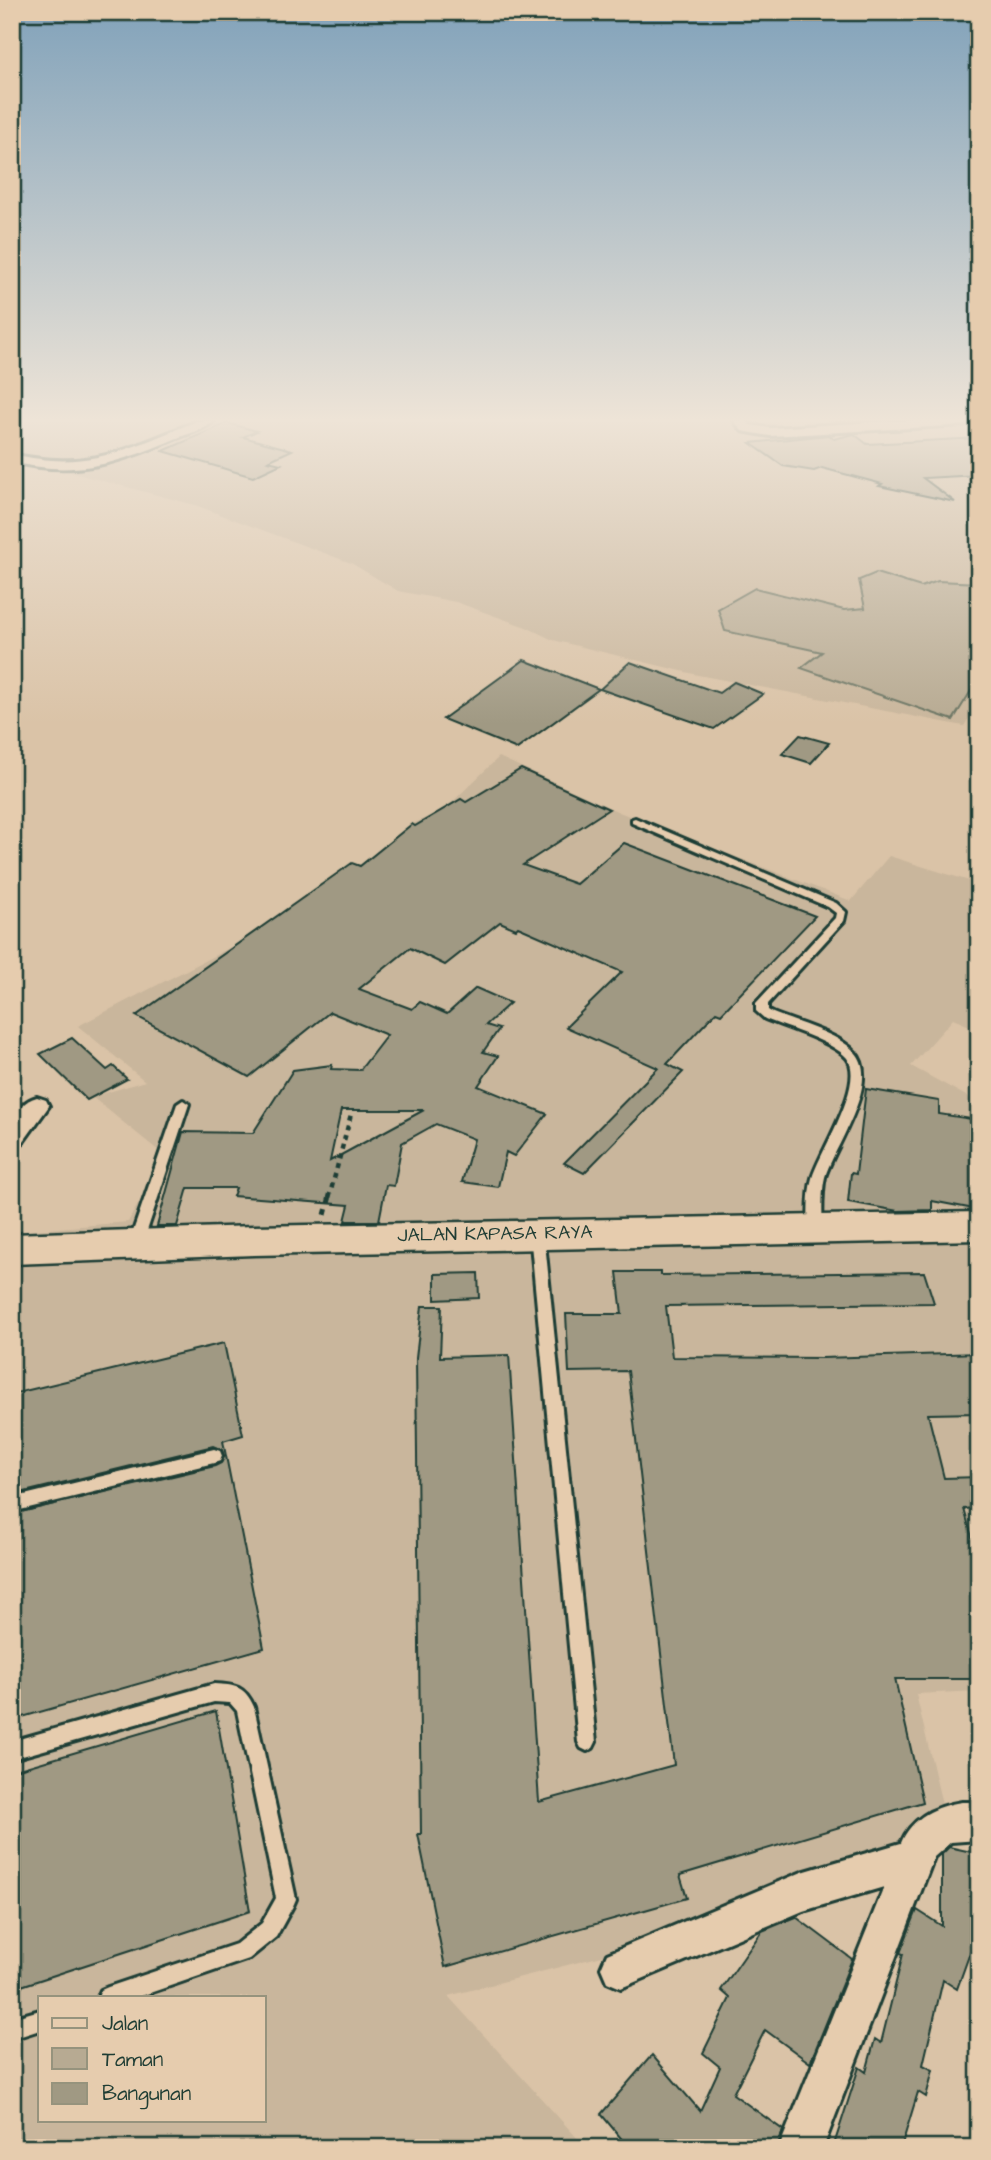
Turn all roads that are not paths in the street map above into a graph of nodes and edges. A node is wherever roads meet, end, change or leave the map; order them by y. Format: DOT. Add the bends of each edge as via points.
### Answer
graph roads {
  1 [pos="635,821"];
  2 [pos="183,1104"];
  3 [pos="37,1106"];
  4 [pos="12,1139"];
  5 [pos="979,1226"];
  6 [pos="815,1231"];
  7 [pos="537,1233"];
  8 [pos="136,1243"];
  9 [pos="12,1249"];
  10 [pos="214,1456"];
  11 [pos="12,1505"];
  12 [pos="587,1742"];
  13 [pos="12,1749"];
  14 [pos="979,1821"];
  15 [pos="915,1858"];
  16 [pos="621,1968"];
  17 [pos="111,1996"];
  18 [pos="38,2021"];
  19 [pos="12,2029"];
  20 [pos="801,2148"];
  1 -- 6 [label="lane" via="841,912 840,919 762,1003 762,1011 769,1016 852,1055 858,1067 854,1096 818,1179"];
  2 -- 8 [label="lane"];
  3 -- 4 [label="street"];
  5 -- 6 [label="main road, JALAN KAPASA RAYA"];
  6 -- 7 [label="main road, JALAN KAPASA RAYA"];
  7 -- 8 [label="main road, JALAN KAPASA RAYA"];
  7 -- 12 [label="lane"];
  8 -- 9 [label="main road, JALAN KAPASA RAYA"];
  10 -- 11 [label="lane"];
  13 -- 17 [label="lane" via="214,1693 234,1694 245,1707 286,1899 269,1930 242,1952"];
  14 -- 15 [label="street" via="940,1826 928,1833"];
  15 -- 16 [label="street" via="802,1892"];
  15 -- 20 [label="street"];
  18 -- 19 [label="lane"];
}
